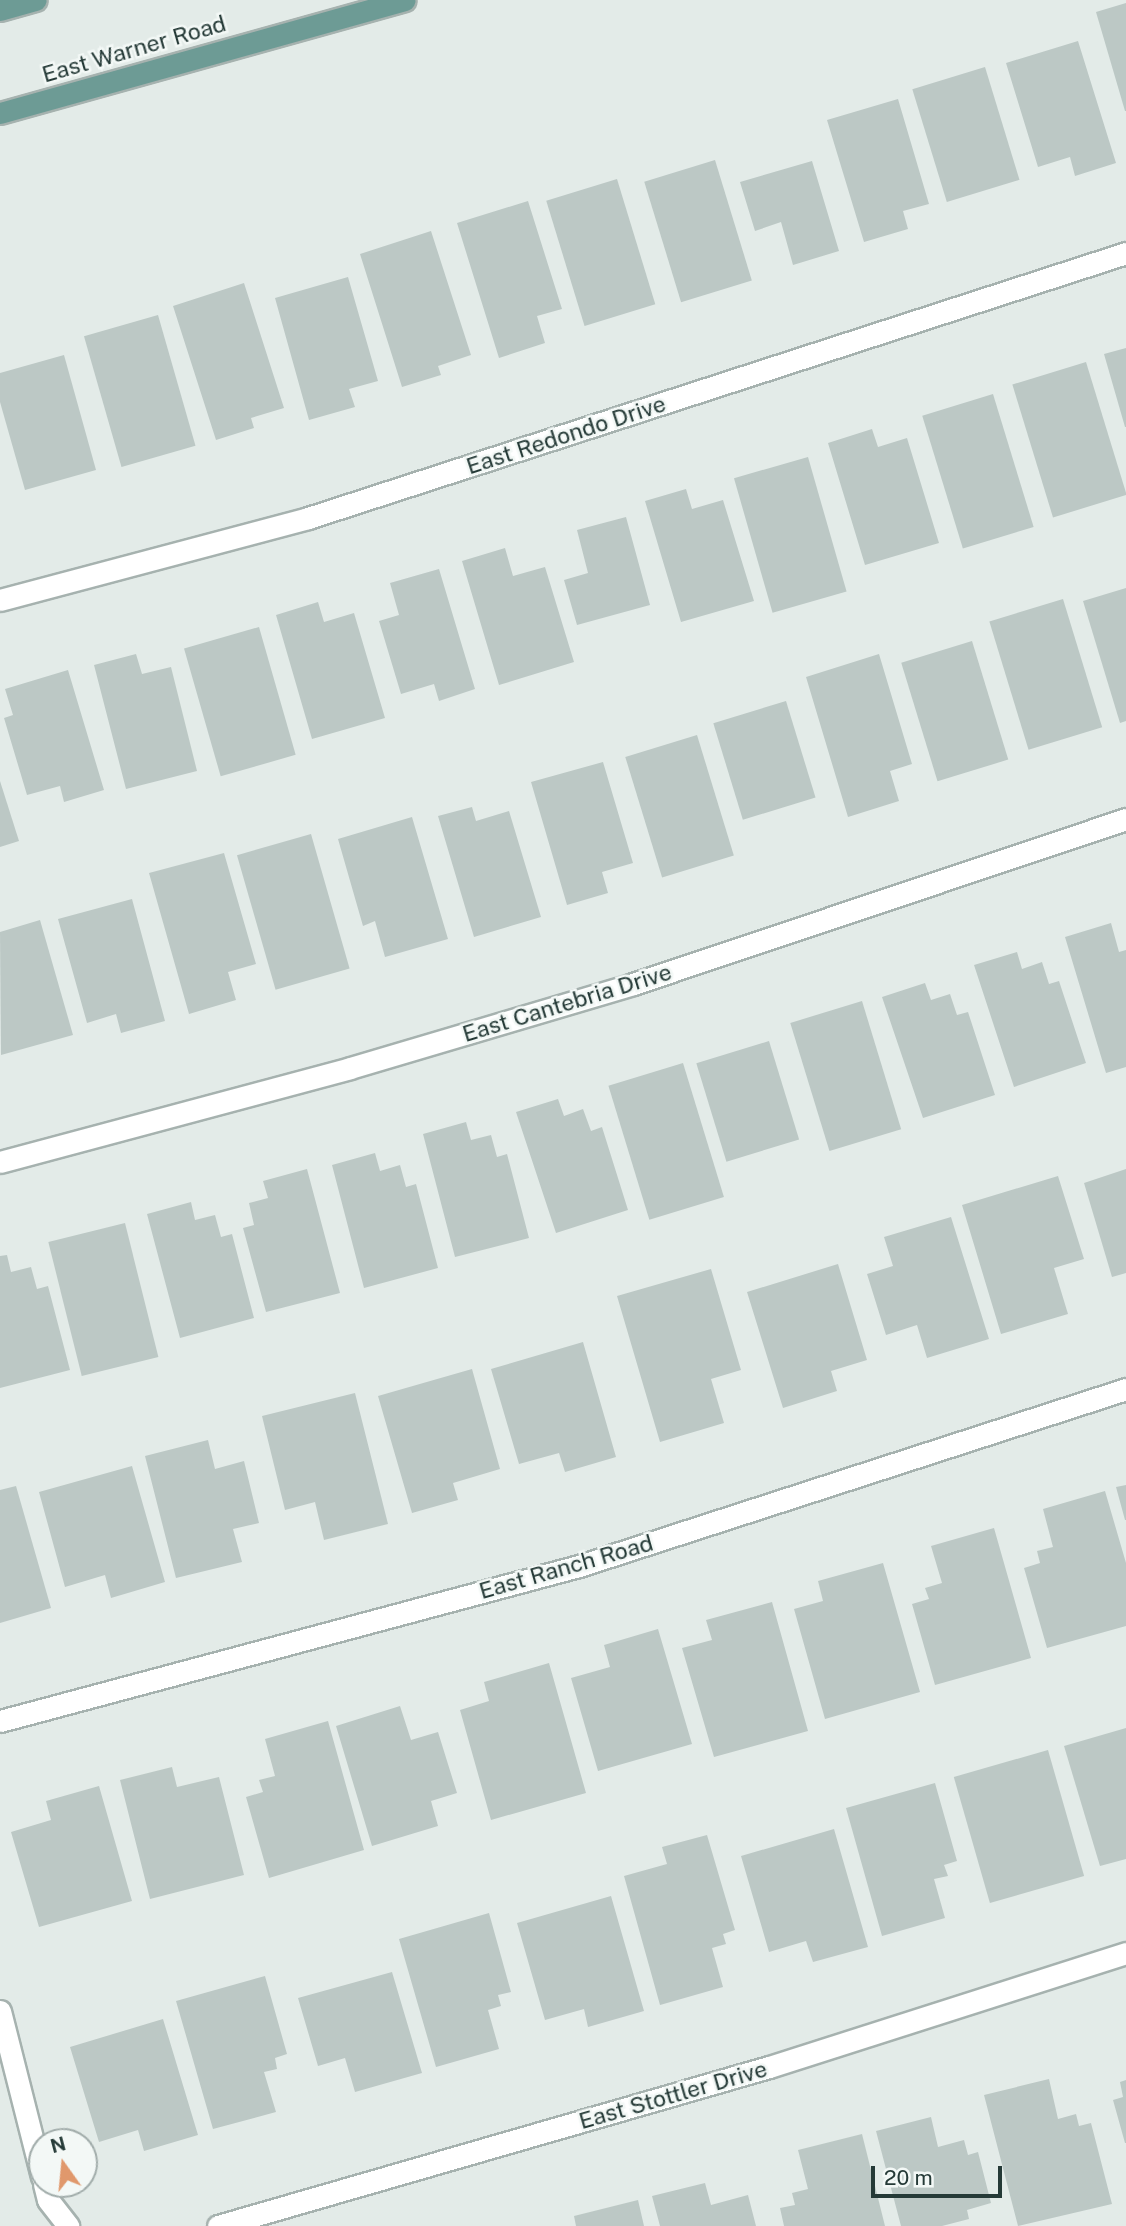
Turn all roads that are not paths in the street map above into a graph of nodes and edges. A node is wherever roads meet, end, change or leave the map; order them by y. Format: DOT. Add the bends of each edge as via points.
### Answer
graph roads {
  1 [pos="36,0"];
  2 [pos="404,0"];
  3 [pos="0,10"];
  4 [pos="0,114"];
  5 [pos="1126,253"];
  6 [pos="0,600"];
  7 [pos="1126,819"];
  8 [pos="0,1162"];
  9 [pos="1126,1389"];
  10 [pos="0,1721"];
  11 [pos="1126,1953"];
  12 [pos="0,2011"];
  13 [pos="30,2128"];
  14 [pos="48,2198"];
  15 [pos="68,2226"];
  16 [pos="218,2226"];
  1 -- 3 [label="main road"];
  2 -- 4 [label="main road, East Warner Road"];
  5 -- 6 [label="street, East Redondo Drive" via="308,518"];
  7 -- 8 [label="street, East Cantebria Drive" via="633,984 350,1068"];
  9 -- 10 [label="street, East Ranch Road" via="579,1566"];
  11 -- 16 [label="street, East Stottler Drive" via="769,2067"];
  12 -- 13 [label="street"];
  14 -- 15 [label="street"];
}
